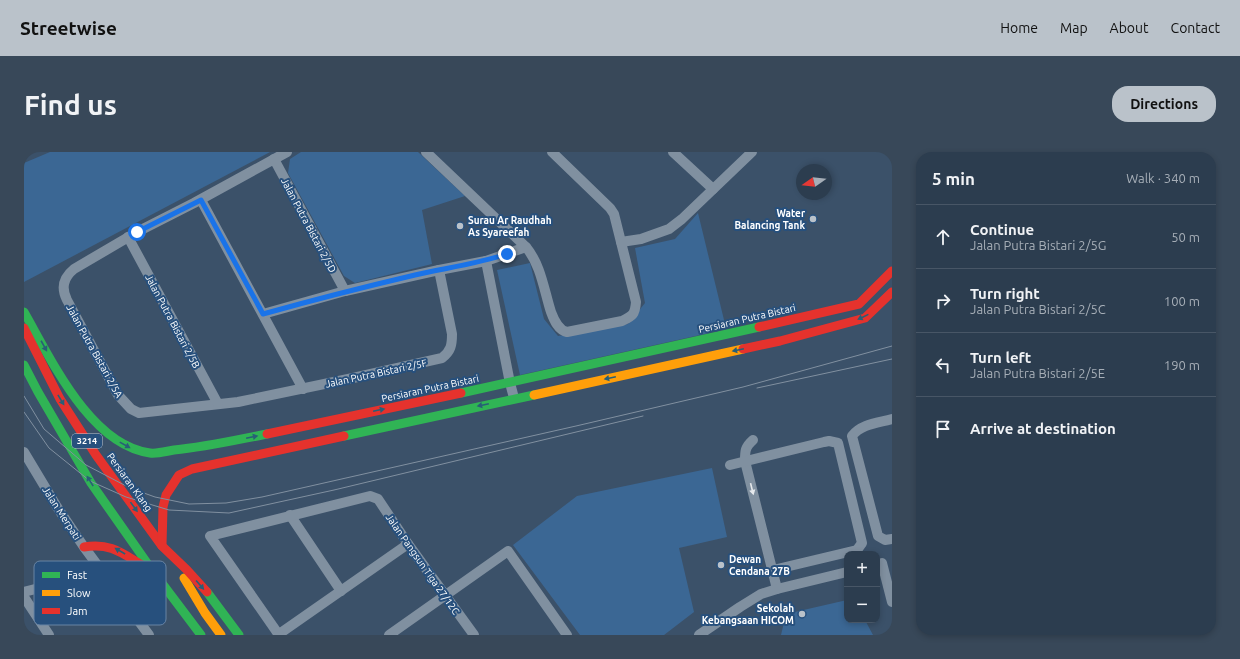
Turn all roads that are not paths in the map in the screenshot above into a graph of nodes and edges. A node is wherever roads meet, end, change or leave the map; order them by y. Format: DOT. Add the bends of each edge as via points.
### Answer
graph roads {
  1 [pos="287,152"];
  2 [pos="426,152"];
  3 [pos="552,152"];
  4 [pos="674,152"];
  5 [pos="752,152"];
  6 [pos="274,159"];
  7 [pos="713,190"];
  8 [pos="201,200"];
  9 [pos="128,237"];
  10 [pos="621,242"];
  11 [pos="526,247"];
  12 [pos="486,261"];
  13 [pos="439,270"];
  14 [pos="892,271"];
  15 [pos="345,292"];
  16 [pos="892,292"];
  17 [pos="24,312"];
  18 [pos="263,314"];
  19 [pos="24,328"];
  20 [pos="24,365"];
  21 [pos="510,383"];
  22 [pos="303,389"];
  23 [pos="514,398"];
  24 [pos="218,404"];
  25 [pos="892,419"];
  26 [pos="753,440"];
  27 [pos="24,452"];
  28 [pos="745,461"];
  29 [pos="730,465"];
  30 [pos="290,515"];
  31 [pos="888,540"];
  32 [pos="408,544"];
  33 [pos="162,546"];
  34 [pos="84,547"];
  35 [pos="172,558"];
  36 [pos="94,561"];
  37 [pos="136,561"];
  38 [pos="146,561"];
  39 [pos="884,563"];
  40 [pos="773,570"];
  41 [pos="844,573"];
  42 [pos="777,588"];
  43 [pos="34,589"];
  44 [pos="166,589"];
  45 [pos="341,591"];
  46 [pos="24,592"];
  47 [pos="445,595"];
  48 [pos="24,597"];
  49 [pos="892,602"];
  50 [pos="34,612"];
  51 [pos="42,625"];
  52 [pos="142,625"];
  53 [pos="49,635"];
  54 [pos="149,635"];
  55 [pos="200,635"];
  56 [pos="221,635"];
  57 [pos="239,635"];
  58 [pos="279,635"];
  59 [pos="389,635"];
  60 [pos="474,635"];
  61 [pos="567,635"];
  62 [pos="699,635"];
  1 -- 6 [label="street, Jalan Putra Bistari 2/5A"];
  2 -- 11 [label="street"];
  3 -- 10 [label="street" via="610,208"];
  4 -- 7 [label="street"];
  5 -- 7 [label="street"];
  6 -- 8 [label="street, Jalan Putra Bistari 2/5A"];
  6 -- 15 [label="street, Jalan Putra Bistari 2/5D"];
  7 -- 10 [label="street" via="669,229 641,239"];
  8 -- 9 [label="street, Jalan Putra Bistari 2/5A"];
  8 -- 18 [label="street"];
  9 -- 24 [label="street, Jalan Putra Bistari 2/5B"];
  9 -- 24 [label="street, Jalan Putra Bistari 2/5A" via="68,274 63,292 118,395 131,409 139,413"];
  10 -- 11 [label="street" via="636,302 635,312 622,322 567,332 554,320 537,263"];
  11 -- 12 [label="street"];
  12 -- 13 [label="street"];
  12 -- 21 [label="street"];
  13 -- 15 [label="street"];
  13 -- 22 [label="street, Jalan Putra Bistari 2/5F" via="452,334 449,352 435,360"];
  14 -- 21 [label="main road, Persiaran Putra Bistari" via="859,304"];
  15 -- 18 [label="street"];
  16 -- 23 [label="main road, one-way" via="866,318 780,341"];
  17 -- 21 [label="main road, Persiaran Putra Bistari, one-way" via="71,393 94,420 113,438 132,448 151,453 204,447"];
  18 -- 22 [label="street"];
  19 -- 33 [label="main road, Persiaran Klang / 3214, one-way" via="60,399 86,440"];
  38 -- 20 [label="main road, 3214, one-way" via="91,483"];
  21 -- 23 [label="street"];
  22 -- 24 [label="street, Jalan Putra Bistari 2/5F"];
  23 -- 33 [label="main road, one-way" via="179,475 166,495 163,507"];
  25 -- 31 [label="street" via="861,427 852,436 878,536"];
  26 -- 28 [label="street" via="745,450"];
  27 -- 34 [label="street, Jalan Merpati"];
  28 -- 29 [label="street"];
  28 -- 40 [label="street, one-way"];
  28 -- 40 [label="street" via="829,441 838,443 862,543 857,550"];
  30 -- 32 [label="street, Jalan Pangsun Tiga 27/12C" via="370,496 378,499"];
  30 -- 45 [label="street"];
  30 -- 58 [label="street" via="210,536"];
  32 -- 45 [label="street"];
  32 -- 47 [label="street, Jalan Pangsun Tiga 27/12C"];
  33 -- 35 [label="main road, Persiaran Klang / 3214"];
  34 -- 36 [label="street, Jalan Merpati"];
  37 -- 34 [label="main road, one-way" via="113,548 98,545"];
  35 -- 56 [label="main road"];
  35 -- 57 [label="main road, Persiaran Klang / 3214, one-way" via="187,570"];
  39 -- 49 [label="street"];
  40 -- 42 [label="street"];
  41 -- 42 [label="street"];
  42 -- 62 [label="street" via="761,594"];
  43 -- 46 [label="street"];
  44 -- 55 [label="main road, 3214"];
  45 -- 58 [label="street"];
  47 -- 59 [label="street"];
  47 -- 60 [label="street, Jalan Pangsun Tiga 27/12C"];
  47 -- 61 [label="street" via="508,551"];
  48 -- 50 [label="street"];
  51 -- 53 [label="street"];
  52 -- 54 [label="street, Jalan Merpati"];
}
